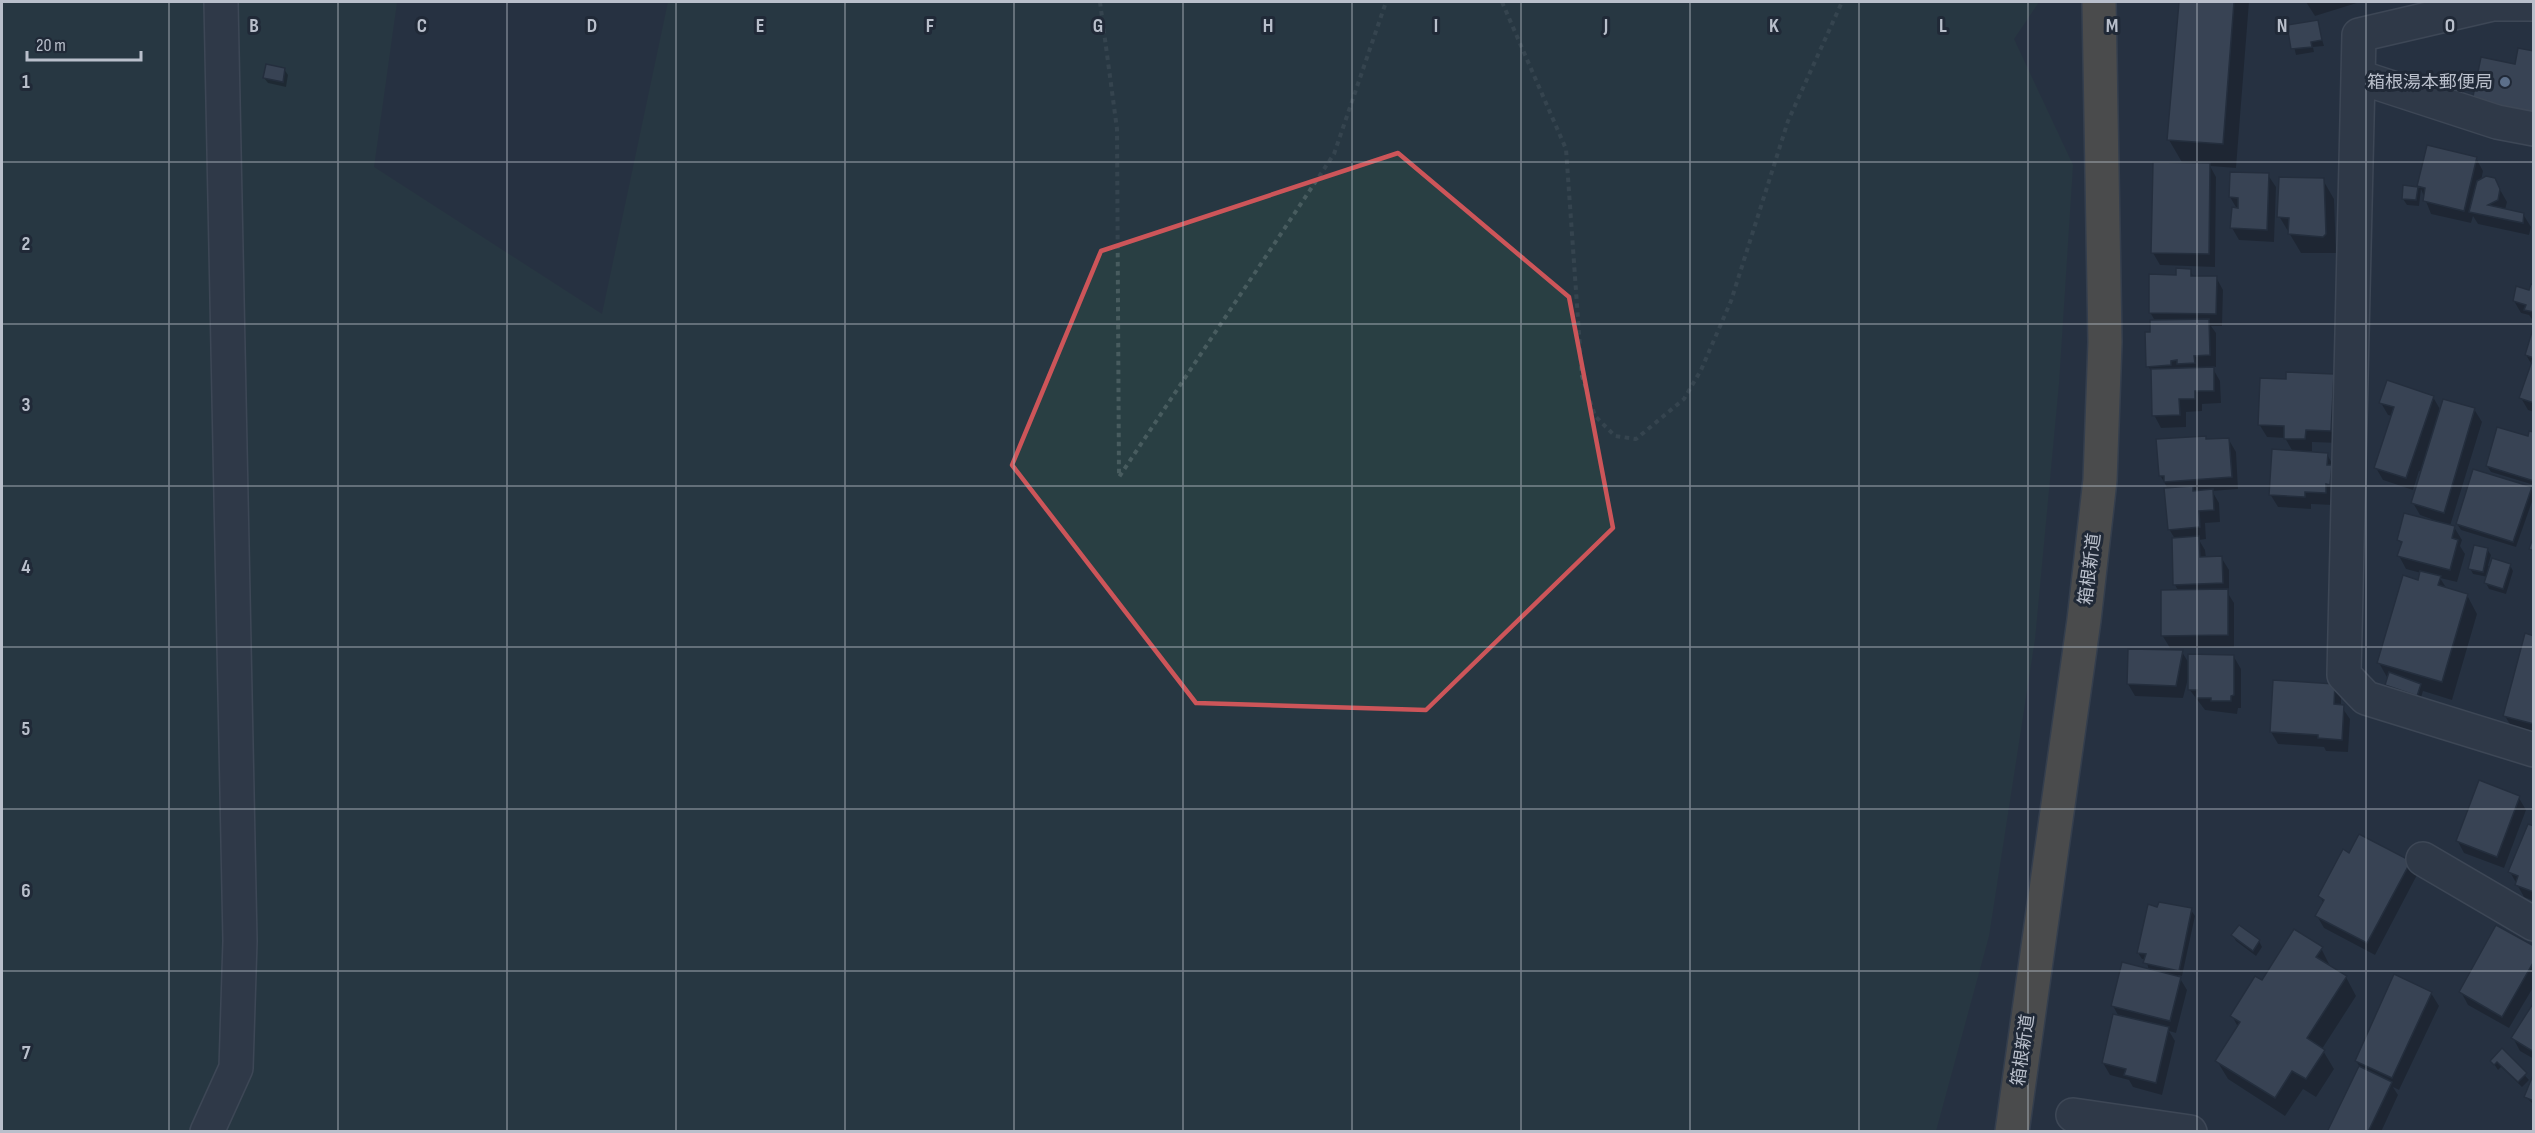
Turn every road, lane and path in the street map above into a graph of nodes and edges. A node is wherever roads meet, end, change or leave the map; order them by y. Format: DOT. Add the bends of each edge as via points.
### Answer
graph roads {
  1 [pos="221,2"];
  2 [pos="1100,2"];
  3 [pos="1386,2"];
  4 [pos="1502,2"];
  5 [pos="1842,2"];
  6 [pos="2099,2"];
  7 [pos="2534,4"];
  8 [pos="2359,76"];
  9 [pos="2534,129"];
  10 [pos="2534,750"];
  11 [pos="2423,860"];
  12 [pos="2534,924"];
  13 [pos="2073,1115"];
  14 [pos="207,1131"];
  15 [pos="2012,1131"];
  16 [pos="2190,1131"];
  1 -- 14 [label="street" via="240,941 236,1068"];
  2 -- 3 [label="path" via="1117,129 1119,477 1334,154"];
  4 -- 5 [label="path" via="1566,149 1582,376 1595,416 1615,436 1636,439 1684,399 1701,370 1731,301 1788,121"];
  6 -- 15 [label="highway, 箱根新道" via="2105,342 2100,480"];
  7 -- 8 [label="street" via="2493,4 2359,35"];
  8 -- 9 [label="street" via="2497,122"];
  8 -- 10 [label="street" via="2344,675 2367,698"];
  11 -- 12 [label="street"];
  13 -- 16 [label="street"];
}
